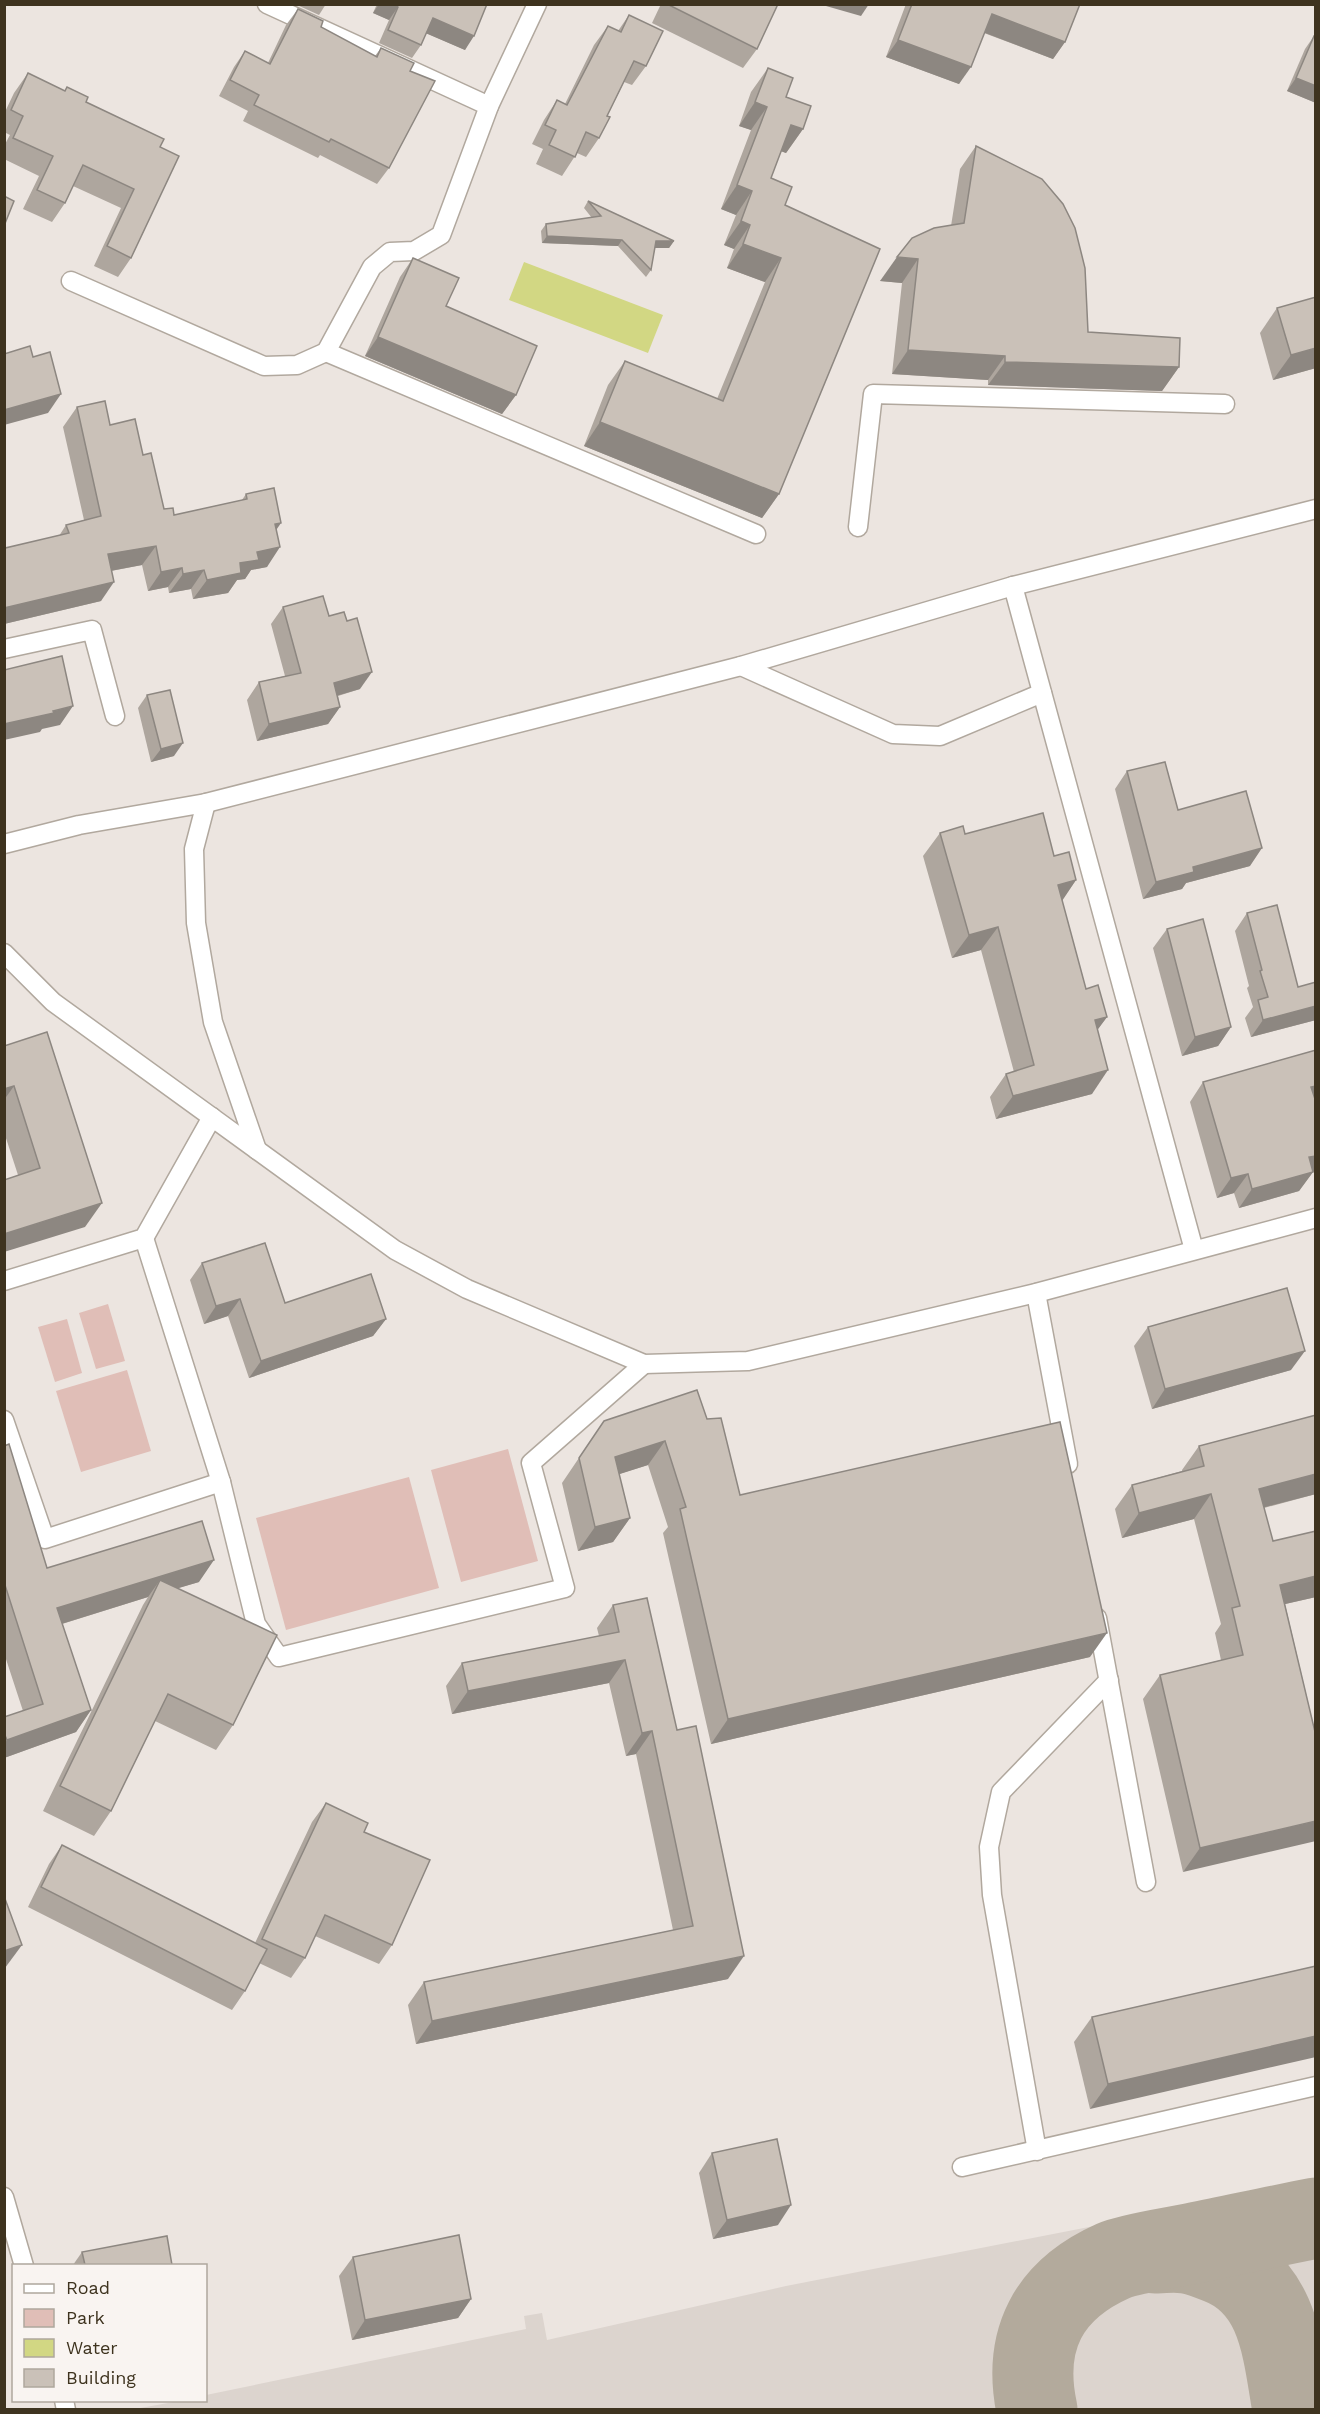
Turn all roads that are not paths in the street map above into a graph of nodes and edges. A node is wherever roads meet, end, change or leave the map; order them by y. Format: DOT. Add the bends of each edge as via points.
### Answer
graph roads {
  1 [pos="267,4"];
  2 [pos="537,4"];
  3 [pos="489,106"];
  4 [pos="71,281"];
  5 [pos="326,352"];
  6 [pos="1225,404"];
  7 [pos="1316,509"];
  8 [pos="858,527"];
  9 [pos="756,534"];
  10 [pos="1013,586"];
  11 [pos="4,649"];
  12 [pos="741,666"];
  13 [pos="1042,693"];
  14 [pos="116,716"];
  15 [pos="206,803"];
  16 [pos="4,844"];
  17 [pos="4,953"];
  18 [pos="212,1117"];
  19 [pos="257,1150"];
  20 [pos="1316,1218"];
  21 [pos="144,1238"];
  22 [pos="1194,1250"];
  23 [pos="4,1281"];
  24 [pos="1036,1293"];
  25 [pos="644,1364"];
  26 [pos="5,1423"];
  27 [pos="1071,1481"];
  28 [pos="221,1482"];
  29 [pos="1093,1598"];
  30 [pos="1108,1680"];
  31 [pos="1146,1882"];
  32 [pos="1316,2086"];
  33 [pos="1037,2151"];
  34 [pos="962,2167"];
  35 [pos="4,2197"];
  36 [pos="24,2264"];
  1 -- 3 [label="street"];
  2 -- 3 [label="street"];
  3 -- 5 [label="street" via="441,235 414,251 390,252 372,267"];
  4 -- 5 [label="street" via="264,366 297,365"];
  5 -- 9 [label="street"];
  6 -- 8 [label="street" via="873,394"];
  7 -- 10 [label="street"];
  10 -- 12 [label="street"];
  10 -- 13 [label="street"];
  11 -- 14 [label="street" via="92,630"];
  12 -- 13 [label="street" via="893,734 940,736"];
  12 -- 15 [label="street"];
  13 -- 22 [label="street"];
  15 -- 16 [label="street" via="79,825"];
  15 -- 19 [label="street" via="194,849 196,923 213,1022"];
  17 -- 18 [label="street" via="53,1002"];
  18 -- 19 [label="street"];
  18 -- 21 [label="street"];
  19 -- 25 [label="street" via="395,1250 467,1289"];
  20 -- 22 [label="street"];
  21 -- 23 [label="street"];
  21 -- 28 [label="street"];
  22 -- 24 [label="street"];
  24 -- 25 [label="street" via="748,1362"];
  24 -- 27 [label="street"];
  25 -- 28 [label="street" via="531,1463 565,1588 279,1657 256,1624"];
  26 -- 28 [label="street" via="45,1539"];
  29 -- 30 [label="street"];
  30 -- 31 [label="street"];
  30 -- 33 [label="street" via="1001,1792 990,1847 992,1895"];
  32 -- 33 [label="street"];
  33 -- 34 [label="street"];
  35 -- 36 [label="street"];
}
